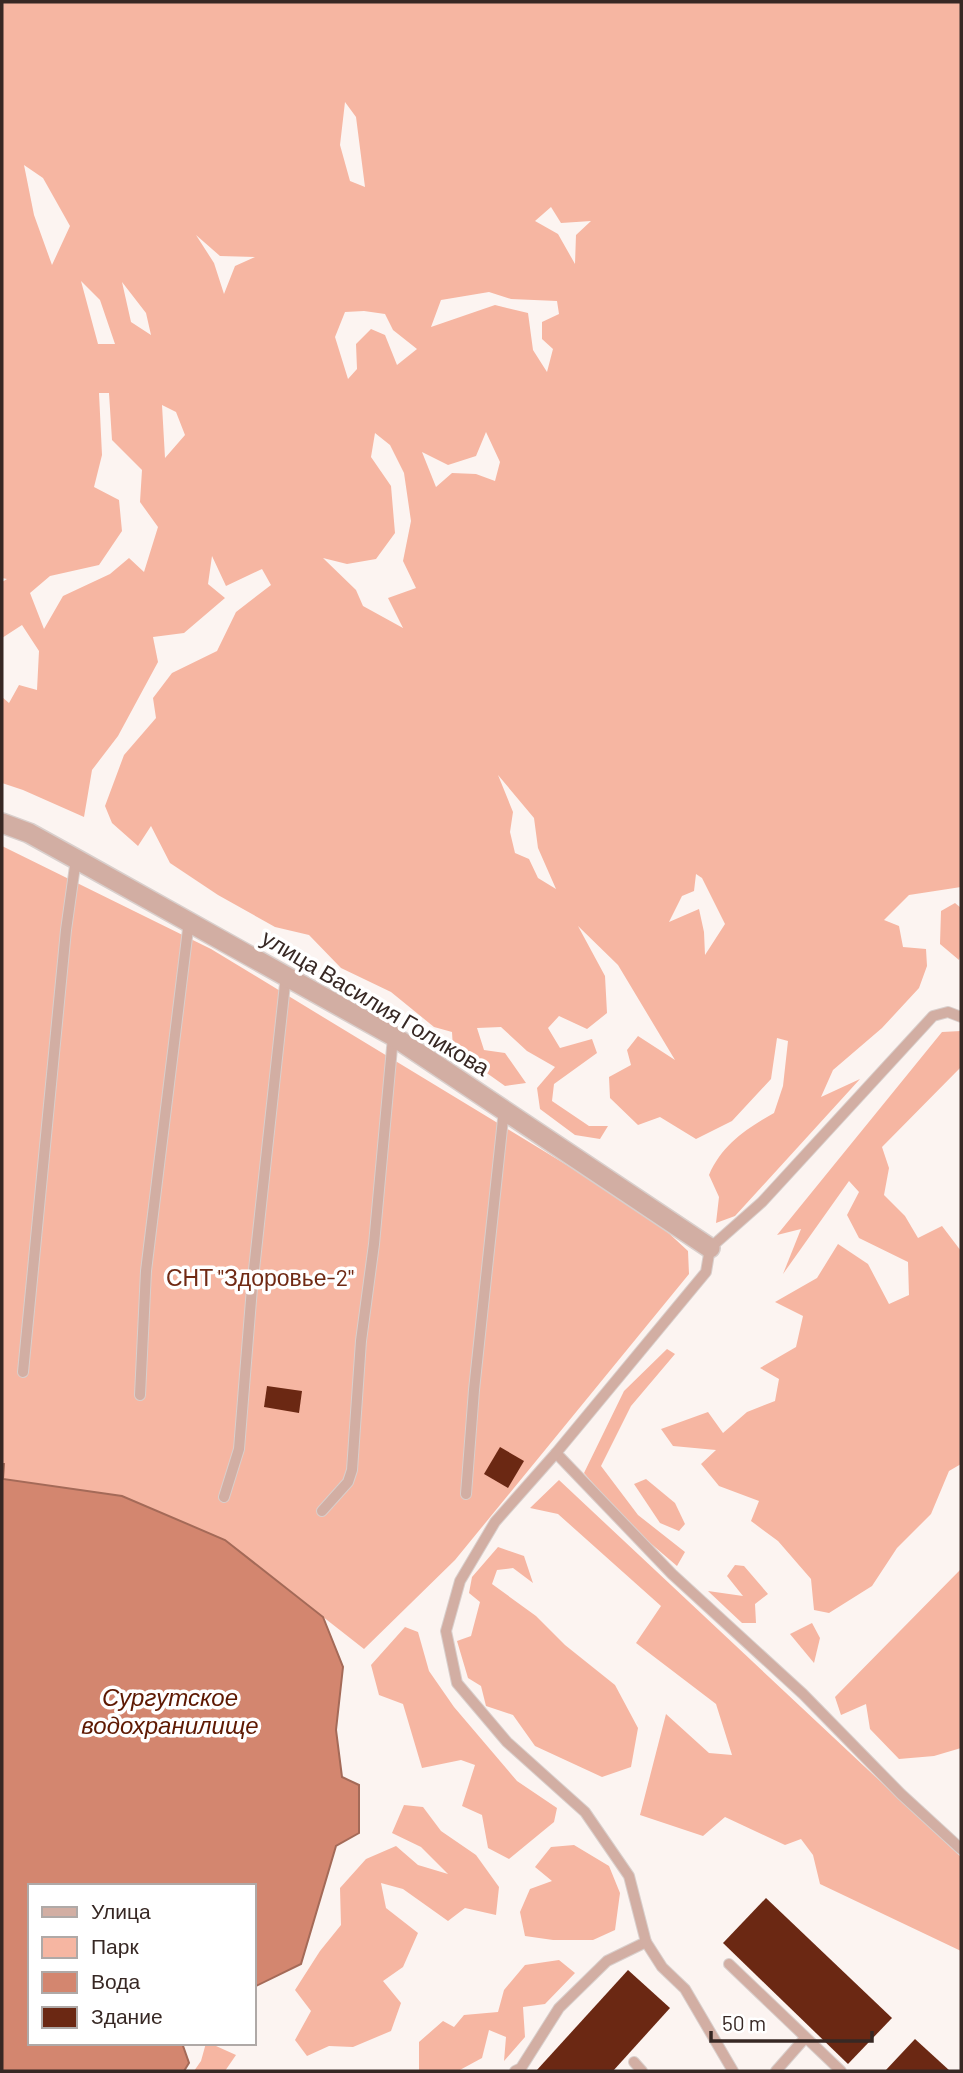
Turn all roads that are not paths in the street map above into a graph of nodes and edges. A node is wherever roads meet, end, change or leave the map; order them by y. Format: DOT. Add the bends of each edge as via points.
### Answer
graph roads {
  1 [pos="2,823"];
  2 [pos="76,859"];
  3 [pos="189,921"];
  4 [pos="286,974"];
  5 [pos="961,1017"];
  6 [pos="393,1036"];
  7 [pos="504,1109"];
  8 [pos="710,1248"];
  9 [pos="23,1372"];
  10 [pos="140,1395"];
  11 [pos="556,1453"];
  12 [pos="466,1494"];
  13 [pos="224,1497"];
  14 [pos="322,1511"];
  15 [pos="961,1849"];
  16 [pos="646,1941"];
  17 [pos="729,1964"];
  18 [pos="805,2038"];
  19 [pos="634,2062"];
  20 [pos="515,2071"];
  21 [pos="642,2071"];
  22 [pos="733,2071"];
  23 [pos="776,2071"];
  24 [pos="841,2071"];
  1 -- 2 [label="street, улица Василия Голикова"];
  2 -- 3 [label="street, улица Василия Голикова"];
  2 -- 9 [label="lane"];
  3 -- 4 [label="street, улица Василия Голикова"];
  3 -- 10 [label="lane" via="146,1270"];
  4 -- 6 [label="street, улица Василия Голикова"];
  4 -- 13 [label="lane" via="239,1449"];
  5 -- 8 [label="lane" via="948,1012 933,1016 762,1202"];
  6 -- 7 [label="street, улица Василия Голикова"];
  6 -- 14 [label="lane" via="352,1470 348,1482"];
  7 -- 8 [label="street, улица Василия Голикова"];
  7 -- 12 [label="lane"];
  8 -- 11 [label="lane" via="706,1272"];
  11 -- 15 [label="lane" via="672,1574"];
  11 -- 16 [label="lane" via="495,1522 460,1581 446,1631 457,1683 507,1742 585,1812 629,1876"];
  16 -- 20 [label="lane" via="607,1961 559,2008"];
  16 -- 22 [label="lane" via="662,1967 685,1989"];
  17 -- 18 [label="lane"];
  18 -- 23 [label="lane"];
  18 -- 24 [label="lane"];
  19 -- 21 [label="lane"];
}
